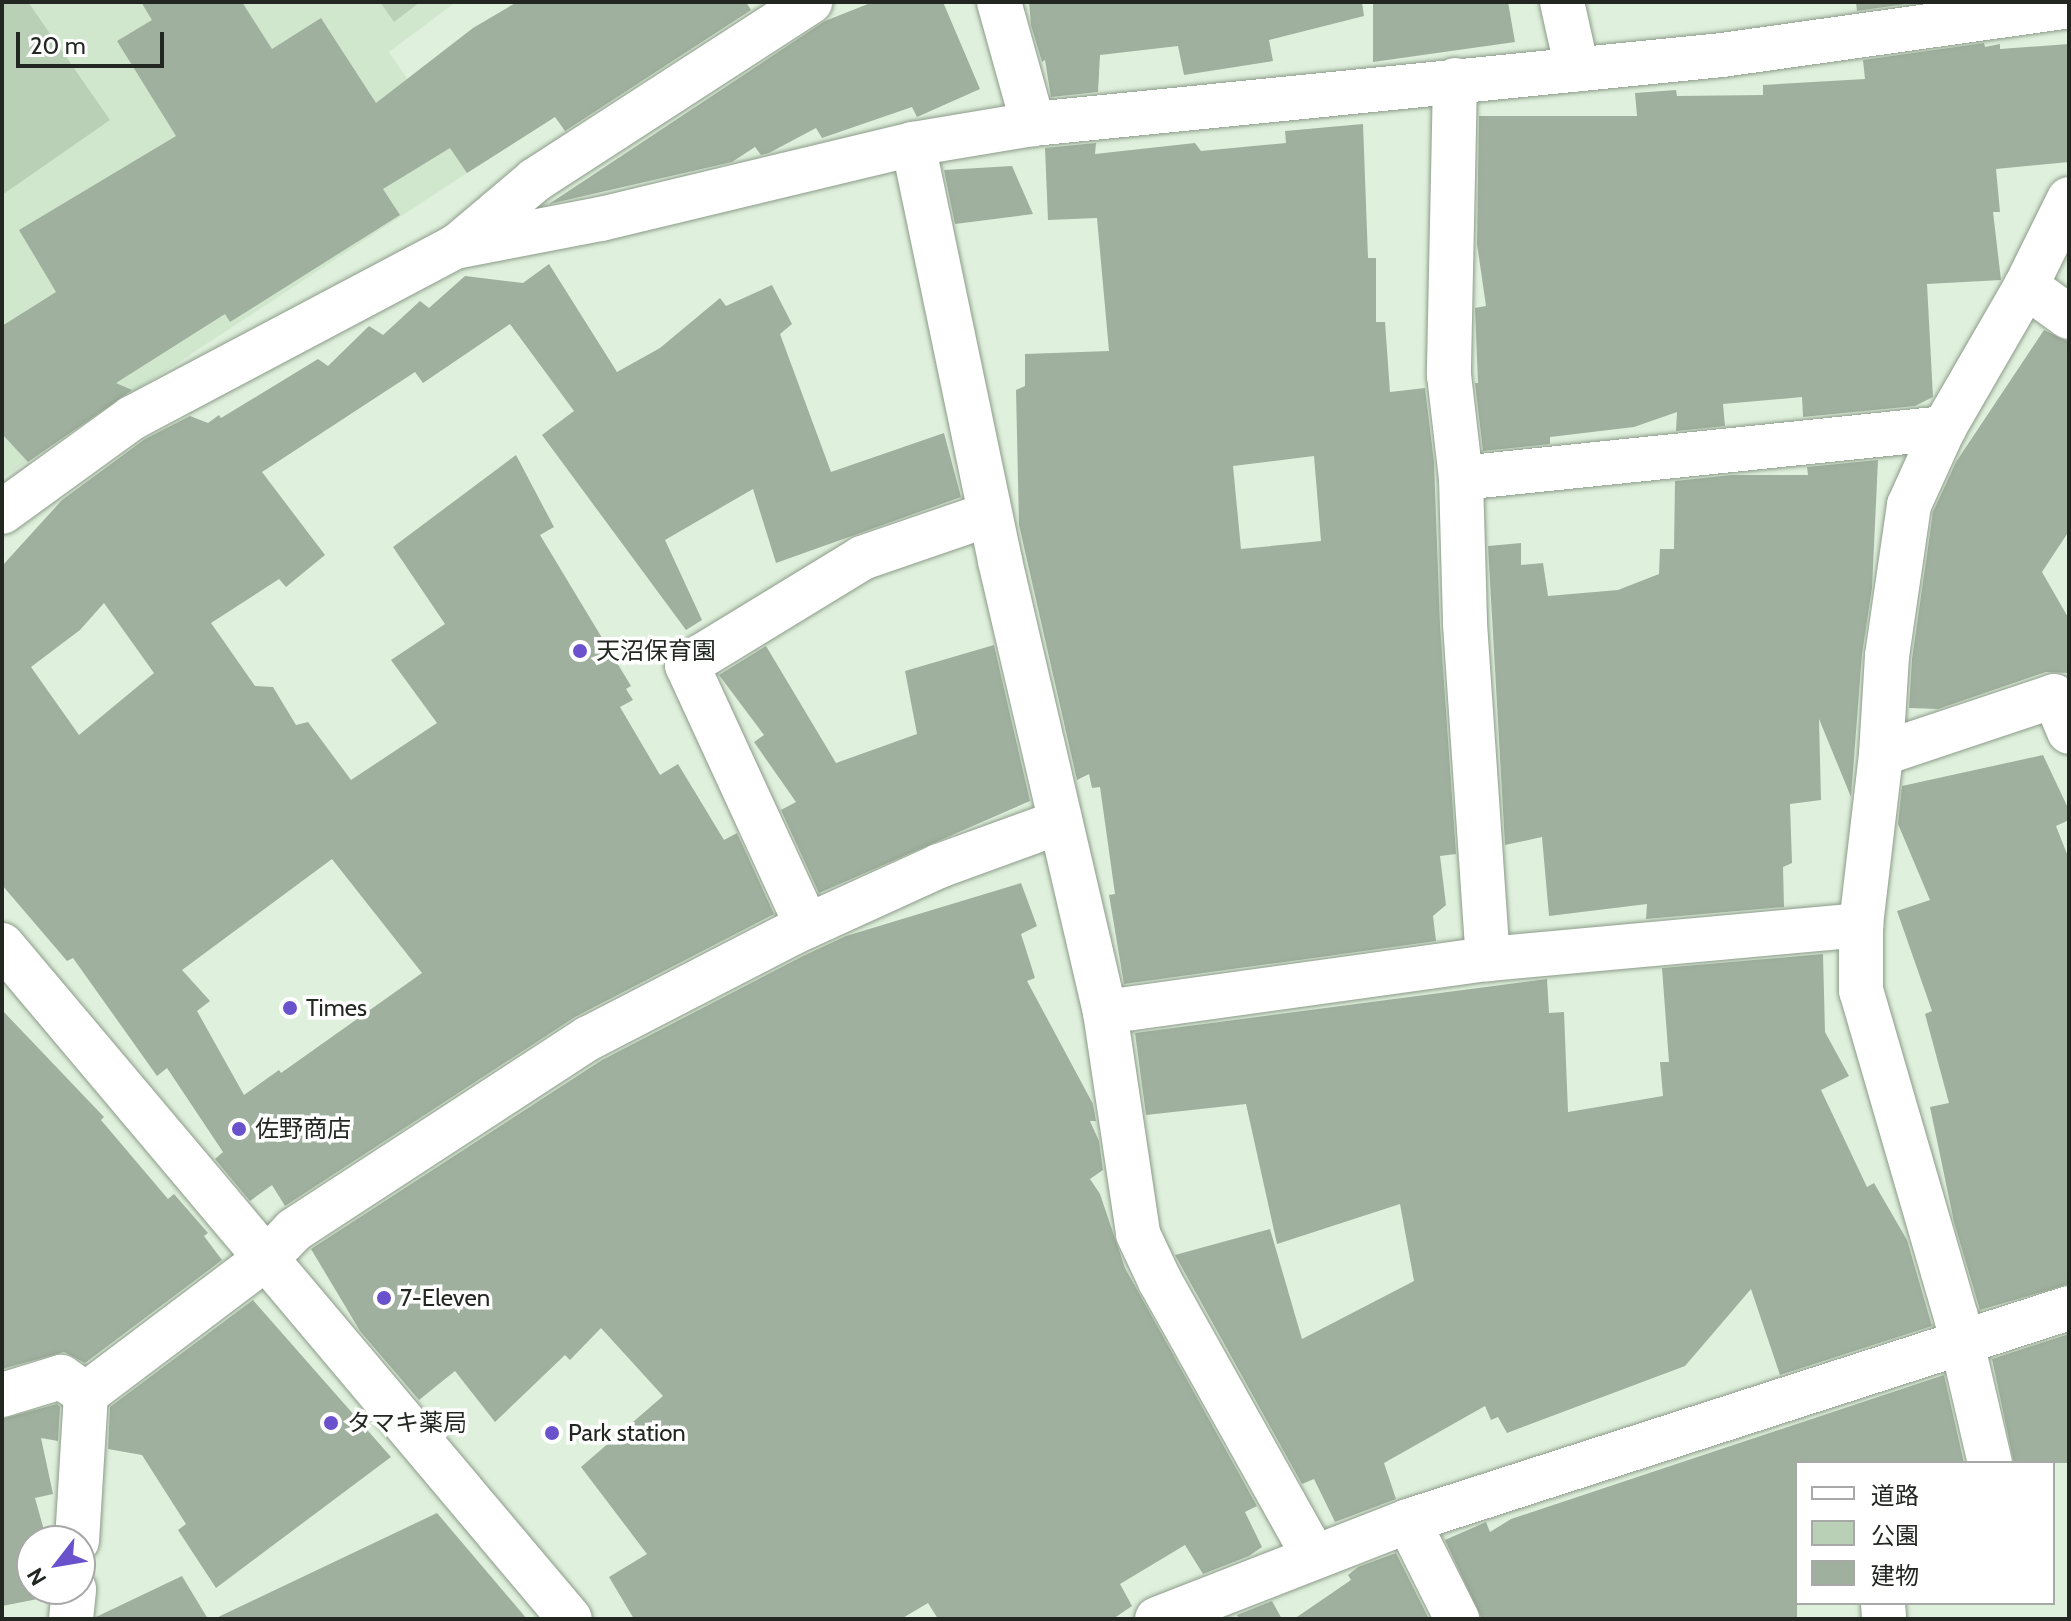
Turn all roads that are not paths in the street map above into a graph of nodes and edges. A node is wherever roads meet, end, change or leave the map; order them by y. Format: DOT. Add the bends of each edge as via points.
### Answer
graph roads {
  1 [pos="810,2"];
  2 [pos="999,2"];
  3 [pos="1562,2"];
  4 [pos="2069,6"];
  5 [pos="1577,69"];
  6 [pos="1455,80"];
  7 [pos="1033,124"];
  8 [pos="913,144"];
  9 [pos="2069,199"];
  10 [pos="455,247"];
  11 [pos="2026,286"];
  12 [pos="2069,317"];
  13 [pos="1944,428"];
  14 [pos="1461,478"];
  15 [pos="2,512"];
  16 [pos="990,514"];
  17 [pos="2069,732"];
  18 [pos="1881,754"];
  19 [pos="1060,822"];
  20 [pos="1861,925"];
  21 [pos="807,926"];
  22 [pos="2,945"];
  23 [pos="1488,959"];
  24 [pos="1105,1012"];
  25 [pos="268,1257"];
  26 [pos="2069,1308"];
  27 [pos="1961,1345"];
  28 [pos="86,1394"];
  29 [pos="2,1395"];
  30 [pos="1990,1461"];
  31 [pos="1408,1521"];
  32 [pos="78,1525"];
  33 [pos="1313,1555"];
  34 [pos="570,1619"];
  35 [pos="1157,1619"];
  36 [pos="1457,1619"];
  1 -- 10 [label="street" via="535,180"];
  2 -- 7 [label="street"];
  3 -- 5 [label="street"];
  4 -- 5 [label="street" via="1722,55"];
  5 -- 6 [label="street"];
  6 -- 7 [label="street"];
  6 -- 14 [label="street" via="1449,375"];
  7 -- 8 [label="street"];
  8 -- 10 [label="street" via="601,219"];
  8 -- 16 [label="street"];
  9 -- 11 [label="street"];
  10 -- 15 [label="street" via="132,418"];
  11 -- 12 [label="street"];
  11 -- 13 [label="street"];
  13 -- 14 [label="street"];
  13 -- 18 [label="street" via="1909,505 1887,656"];
  14 -- 23 [label="street" via="1465,624"];
  16 -- 19 [label="street"];
  16 -- 21 [label="street" via="862,558 687,665"];
  17 -- 18 [label="street" via="2054,696"];
  18 -- 20 [label="street"];
  19 -- 21 [label="street" via="939,866"];
  19 -- 24 [label="street"];
  20 -- 23 [label="street"];
  20 -- 27 [label="street" via="1861,991"];
  21 -- 25 [label="street" via="589,1038 294,1230"];
  22 -- 25 [label="street"];
  23 -- 24 [label="street"];
  24 -- 33 [label="street" via="1138,1234"];
  25 -- 28 [label="street"];
  25 -- 34 [label="street"];
  26 -- 27 [label="street"];
  27 -- 30 [label="street"];
  27 -- 31 [label="street"];
  28 -- 29 [label="street" via="61,1377"];
  28 -- 32 [label="street"];
  31 -- 33 [label="street"];
  31 -- 36 [label="street"];
  33 -- 35 [label="street"];
}
